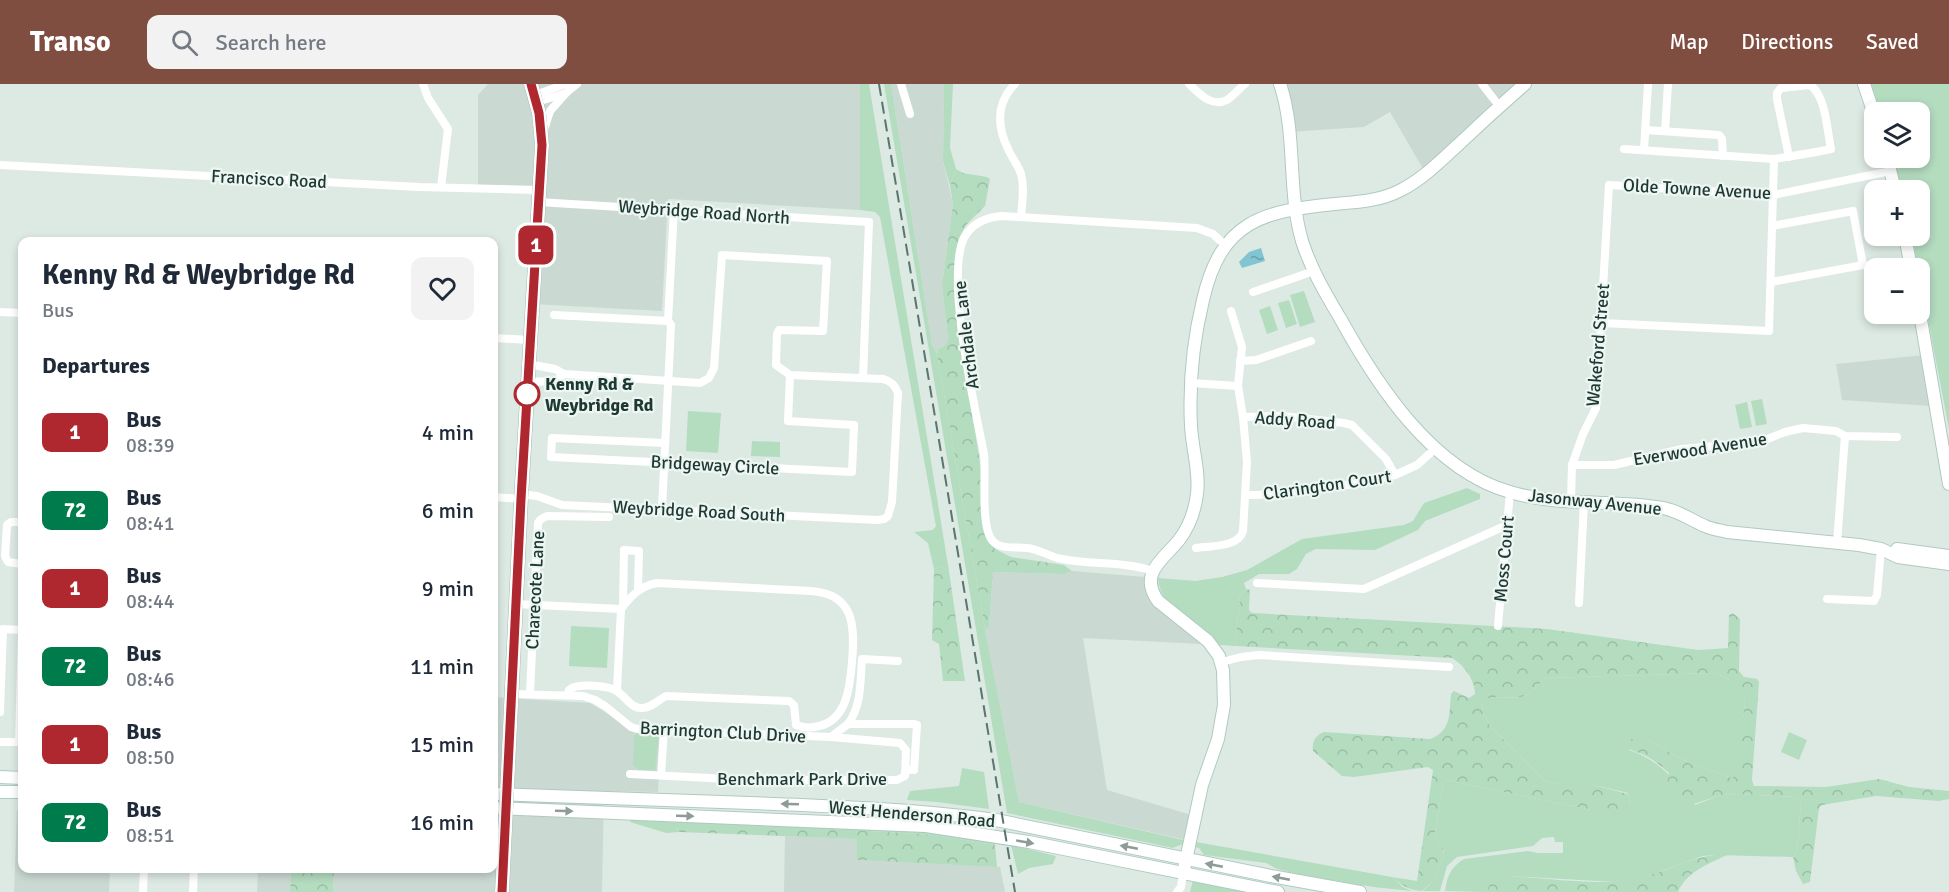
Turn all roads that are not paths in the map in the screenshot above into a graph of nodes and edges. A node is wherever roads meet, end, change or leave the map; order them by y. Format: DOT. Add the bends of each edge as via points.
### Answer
graph roads {
  1 [pos="423,84"];
  2 [pos="577,84"];
  3 [pos="901,84"];
  4 [pos="1015,84"];
  5 [pos="1189,84"];
  6 [pos="1245,84"];
  7 [pos="1280,84"];
  8 [pos="1482,84"];
  9 [pos="1525,84"];
  10 [pos="1648,84"];
  11 [pos="1668,84"];
  12 [pos="1864,84"];
  13 [pos="566,89"];
  14 [pos="534,94"];
  15 [pos="1870,102"];
  16 [pos="1500,107"];
  17 [pos="910,114"];
  18 [pos="1646,130"];
  19 [pos="1665,131"];
  20 [pos="542,145"];
  21 [pos="1624,149"];
  22 [pos="1644,150"];
  23 [pos="1723,156"];
  24 [pos="1789,157"];
  25 [pos="1774,159"];
  26 [pos="0,165"];
  27 [pos="1890,168"];
  28 [pos="1891,171"];
  29 [pos="1893,180"];
  30 [pos="1609,185"];
  31 [pos="441,187"];
  32 [pos="1773,195"];
  33 [pos="539,196"];
  34 [pos="1296,207"];
  35 [pos="674,209"];
  36 [pos="1021,217"];
  37 [pos="1772,226"];
  38 [pos="1225,245"];
  39 [pos="1314,271"];
  40 [pos="1771,282"];
  41 [pos="1253,292"];
  42 [pos="1231,311"];
  43 [pos="0,312"];
  44 [pos="18,313"];
  45 [pos="554,315"];
  46 [pos="668,321"];
  47 [pos="1602,323"];
  48 [pos="1922,324"];
  49 [pos="498,338"];
  50 [pos="530,340"];
  51 [pos="1311,341"];
  52 [pos="1240,361"];
  53 [pos="528,364"];
  54 [pos="564,374"];
  55 [pos="790,375"];
  56 [pos="863,378"];
  57 [pos="527,381"];
  58 [pos="668,382"];
  59 [pos="1191,383"];
  60 [pos="1238,386"];
  61 [pos="1244,417"];
  62 [pos="1845,436"];
  63 [pos="1897,437"];
  64 [pos="665,443"];
  65 [pos="1436,448"];
  66 [pos="664,463"];
  67 [pos="1572,465"];
  68 [pos="1395,475"];
  69 [pos="1949,484"];
  70 [pos="1510,492"];
  71 [pos="1245,495"];
  72 [pos="521,496"];
  73 [pos="498,497"];
  74 [pos="1571,501"];
  75 [pos="1584,502"];
  76 [pos="662,509"];
  77 [pos="609,517"];
  78 [pos="18,522"];
  79 [pos="1507,525"];
  80 [pos="1837,543"];
  81 [pos="1196,548"];
  82 [pos="1881,549"];
  83 [pos="1949,556"];
  84 [pos="18,563"];
  85 [pos="1949,564"];
  86 [pos="1153,571"];
  87 [pos="1257,583"];
  88 [pos="638,590"];
  89 [pos="1827,599"];
  90 [pos="1579,603"];
  91 [pos="516,604"];
  92 [pos="534,605"];
  93 [pos="622,608"];
  94 [pos="1498,626"];
  95 [pos="18,630"];
  96 [pos="898,661"];
  97 [pos="1222,662"];
  98 [pos="1449,667"];
  99 [pos="617,690"];
  100 [pos="512,694"];
  101 [pos="530,694"];
  102 [pos="568,694"];
  103 [pos="0,712"];
  104 [pos="848,724"];
  105 [pos="664,729"];
  106 [pos="831,736"];
  107 [pos="0,742"];
  108 [pos="18,742"];
  109 [pos="906,770"];
  110 [pos="630,774"];
  111 [pos="661,776"];
  112 [pos="0,777"];
  113 [pos="18,778"];
  114 [pos="0,792"];
  115 [pos="18,792"];
  116 [pos="500,801"];
  117 [pos="1186,859"];
  118 [pos="144,873"];
  119 [pos="194,873"];
  120 [pos="1183,873"];
  121 [pos="143,892"];
  122 [pos="193,892"];
  123 [pos="502,892"];
  124 [pos="1177,892"];
  125 [pos="1278,892"];
  126 [pos="1360,892"];
  1 -- 31 [label="street" via="448,129"];
  2 -- 13 [label="street"];
  3 -- 17 [label="street"];
  4 -- 36 [label="street" via="1004,99 999,124 1022,181"];
  5 -- 6 [label="street" via="1201,96 1219,102"];
  7 -- 34 [label="street, Jasonway Avenue" via="1289,125"];
  8 -- 16 [label="street"];
  9 -- 16 [label="street"];
  10 -- 18 [label="street"];
  11 -- 19 [label="street"];
  12 -- 15 [label="street"];
  13 -- 14 [label="street"];
  13 -- 20 [label="street" via="550,111"];
  14 -- 20 [label="main road"];
  16 -- 34 [label="street" via="1417,181 1391,195"];
  18 -- 19 [label="street"];
  18 -- 22 [label="street"];
  19 -- 23 [label="street" via="1719,135"];
  20 -- 33 [label="main road"];
  21 -- 22 [label="street"];
  22 -- 23 [label="street"];
  23 -- 25 [label="street"];
  24 -- 24 [label="street" via="1778,93 1781,88 1810,85 1818,92 1831,149"];
  24 -- 25 [label="street"];
  25 -- 32 [label="street"];
  26 -- 31 [label="street, Francisco Road"];
  27 -- 28 [label="street"];
  28 -- 29 [label="street"];
  28 -- 32 [label="street, Olde Towne Avenue"];
  30 -- 32 [label="street, Olde Towne Avenue"];
  30 -- 47 [label="street, Wakeford Street"];
  31 -- 33 [label="street, Francisco Road"];
  32 -- 37 [label="street"];
  33 -- 35 [label="street, Weybridge Road North"];
  33 -- 50 [label="main road"];
  34 -- 38 [label="street" via="1259,219"];
  34 -- 39 [label="street, Jasonway Avenue" via="1301,236"];
  35 -- 46 [label="street"];
  35 -- 56 [label="street, Weybridge Road North" via="869,222"];
  36 -- 38 [label="street, Archdale Lane" via="1197,228 1213,234"];
  36 -- 86 [label="street, Archdale Lane" via="994,216 981,221 968,231 960,253 958,299 984,454 988,534 993,542 1003,546 1032,549 1064,560 1125,564"];
  37 -- 40 [label="street"];
  37 -- 40 [label="street" via="1853,211 1863,265"];
  38 -- 59 [label="street" via="1211,272 1203,301"];
  39 -- 41 [label="street"];
  39 -- 65 [label="street, Jasonway Avenue" via="1364,362"];
  40 -- 47 [label="street" via="1769,331"];
  42 -- 52 [label="street" via="1241,342"];
  43 -- 44 [label="street"];
  45 -- 46 [label="street"];
  46 -- 58 [label="street"];
  47 -- 67 [label="street, Wakeford Street" via="1596,408"];
  48 -- 69 [label="street"];
  49 -- 50 [label="street"];
  50 -- 53 [label="main road"];
  51 -- 52 [label="street" via="1256,360"];
  52 -- 60 [label="street"];
  53 -- 54 [label="street"];
  53 -- 57 [label="main road"];
  54 -- 57 [label="street" via="554,382"];
  54 -- 58 [label="street"];
  55 -- 56 [label="street"];
  55 -- 58 [label="street" via="776,365 777,334 785,329 823,331 827,261 722,255 714,368 709,378 700,383"];
  55 -- 66 [label="street, Bridgeway Circle" via="788,421 854,424 852,472"];
  56 -- 76 [label="street, Weybridge Road South" via="890,381 898,393 888,516 878,520"];
  57 -- 72 [label="main road"];
  58 -- 64 [label="street"];
  59 -- 60 [label="street"];
  59 -- 86 [label="street" via="1195,507 1182,535"];
  60 -- 61 [label="street"];
  61 -- 68 [label="street, Addy Road" via="1282,416 1352,425 1386,459"];
  61 -- 71 [label="street"];
  62 -- 63 [label="street, Everwood Avenue"];
  62 -- 67 [label="street, Everwood Avenue" via="1836,430 1803,428 1760,442 1682,449 1614,465"];
  62 -- 80 [label="street"];
  64 -- 66 [label="street"];
  64 -- 66 [label="street, Bridgeway Circle" via="552,438 551,457"];
  65 -- 68 [label="street, Clarington Court" via="1417,465"];
  65 -- 70 [label="street, Jasonway Avenue" via="1461,470"];
  66 -- 76 [label="street"];
  67 -- 74 [label="street, Wakeford Street"];
  68 -- 71 [label="street, Clarington Court" via="1355,484"];
  70 -- 74 [label="street, Jasonway Avenue"];
  70 -- 79 [label="street, Moss Court"];
  71 -- 81 [label="street" via="1239,540"];
  72 -- 73 [label="street, Weybridge Road South"];
  72 -- 76 [label="street, Weybridge Road South" via="537,496 562,505"];
  72 -- 91 [label="main road"];
  74 -- 75 [label="street, Jasonway Avenue"];
  75 -- 80 [label="street, Jasonway Avenue" via="1667,508 1726,532"];
  75 -- 90 [label="street"];
  77 -- 92 [label="street, Charecote Lane" via="541,519"];
  78 -- 84 [label="street" via="7,525 5,556 8,562"];
  79 -- 87 [label="street" via="1364,589"];
  79 -- 94 [label="street, Moss Court"];
  80 -- 82 [label="street, Jasonway Avenue"];
  82 -- 83 [label="street, Jasonway Avenue"];
  82 -- 85 [label="street, Jasonway Avenue" via="1898,557"];
  82 -- 89 [label="street" via="1874,601"];
  86 -- 97 [label="street" via="1152,588 1158,601 1208,641"];
  88 -- 93 [label="street"];
  88 -- 93 [label="street" via="639,551 624,550"];
  88 -- 99 [label="street" via="657,583 816,591 830,595 844,605 853,623 850,684 845,703 833,720 808,728 795,722 794,705 789,701 666,696 641,708"];
  91 -- 92 [label="street"];
  91 -- 100 [label="main road"];
  92 -- 93 [label="street"];
  92 -- 101 [label="street, Charecote Lane"];
  93 -- 99 [label="street"];
  95 -- 103 [label="street" via="3,629"];
  96 -- 104 [label="street" via="862,659 859,702"];
  97 -- 98 [label="street" via="1259,655"];
  97 -- 117 [label="street" via="1222,720 1202,785"];
  99 -- 102 [label="street" via="576,685"];
  100 -- 101 [label="street"];
  100 -- 116 [label="main road"];
  101 -- 102 [label="street"];
  102 -- 105 [label="street, Barrington Club Drive" via="595,700 631,727"];
  104 -- 106 [label="street, Barrington Club Drive"];
  104 -- 109 [label="street" via="917,725 914,770"];
  105 -- 106 [label="street, Barrington Club Drive"];
  105 -- 111 [label="street"];
  106 -- 109 [label="street, Benchmark Park Drive" via="900,743 906,750"];
  107 -- 108 [label="street"];
  109 -- 111 [label="street, Benchmark Park Drive" via="905,776 897,780"];
  110 -- 111 [label="street, Benchmark Park Drive"];
  112 -- 113 [label="street"];
  114 -- 115 [label="street"];
  117 -- 116 [label="street, West Henderson Road, one-way" via="996,820 925,811 816,805"];
  116 -- 120 [label="street, West Henderson Road, one-way" via="926,826"];
  116 -- 123 [label="main road"];
  117 -- 120 [label="street"];
  126 -- 117 [label="street, West Henderson Road, one-way"];
  118 -- 121 [label="street"];
  119 -- 122 [label="street"];
  120 -- 124 [label="street"];
  120 -- 125 [label="street, West Henderson Road"];
}
